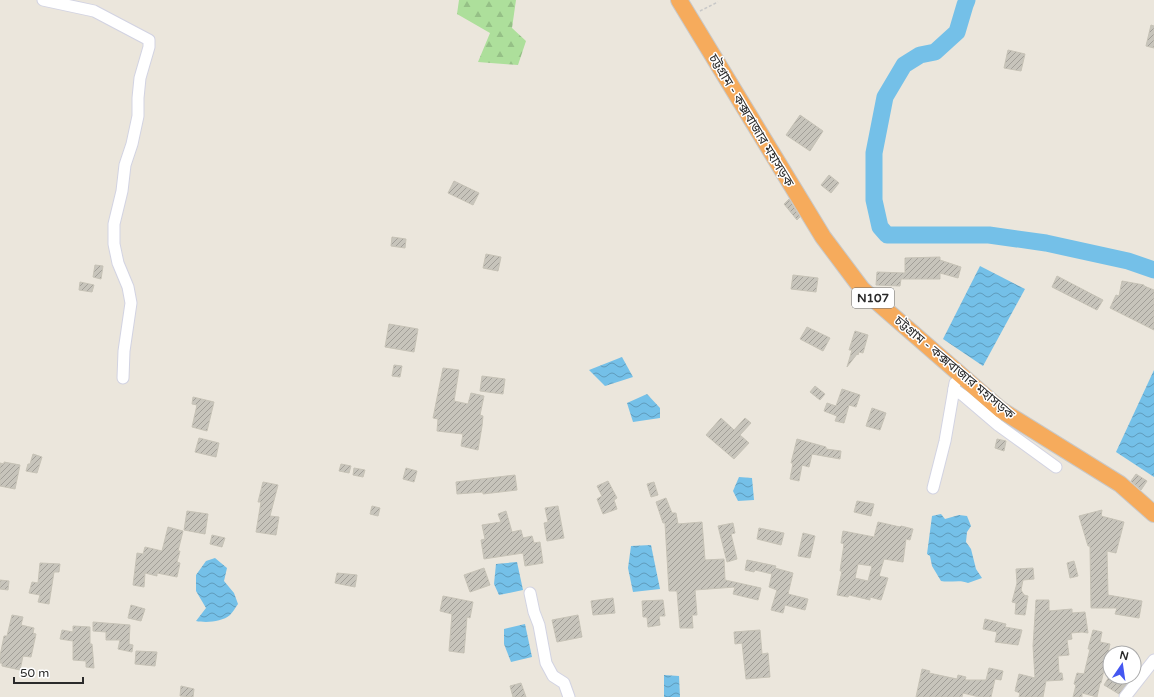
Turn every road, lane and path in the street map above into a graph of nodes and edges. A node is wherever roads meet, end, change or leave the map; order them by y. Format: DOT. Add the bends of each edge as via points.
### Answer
graph roads {
  1 [pos="43,0"];
  2 [pos="679,0"];
  3 [pos="718,2"];
  4 [pos="689,16"];
  5 [pos="958,371"];
  6 [pos="123,378"];
  7 [pos="954,389"];
  8 [pos="1056,467"];
  9 [pos="933,488"];
  10 [pos="1154,514"];
  11 [pos="530,593"];
  12 [pos="1154,660"];
  13 [pos="569,697"];
  14 [pos="1125,697"];
  1 -- 6 [label="street" via="94,11 149,40 140,78 138,116 125,165 114,224 114,244 118,263 132,303 124,351"];
  2 -- 4 [label="highway, চট্টগ্রাম - কক্সবাজার মহাসড়ক / N107"];
  3 -- 4 [label="path"];
  4 -- 5 [label="highway, চট্টগ্রাম - কক্সবাজার মহাসড়ক / N107" via="823,237 862,289"];
  5 -- 7 [label="street"];
  5 -- 10 [label="highway, চট্টগ্রাম - কক্সবাজার মহাসড়ক / N107" via="1001,410 1120,484"];
  7 -- 8 [label="street"];
  7 -- 9 [label="street"];
  11 -- 13 [label="street" via="546,663 553,676 564,683"];
  12 -- 14 [label="street"];
}
